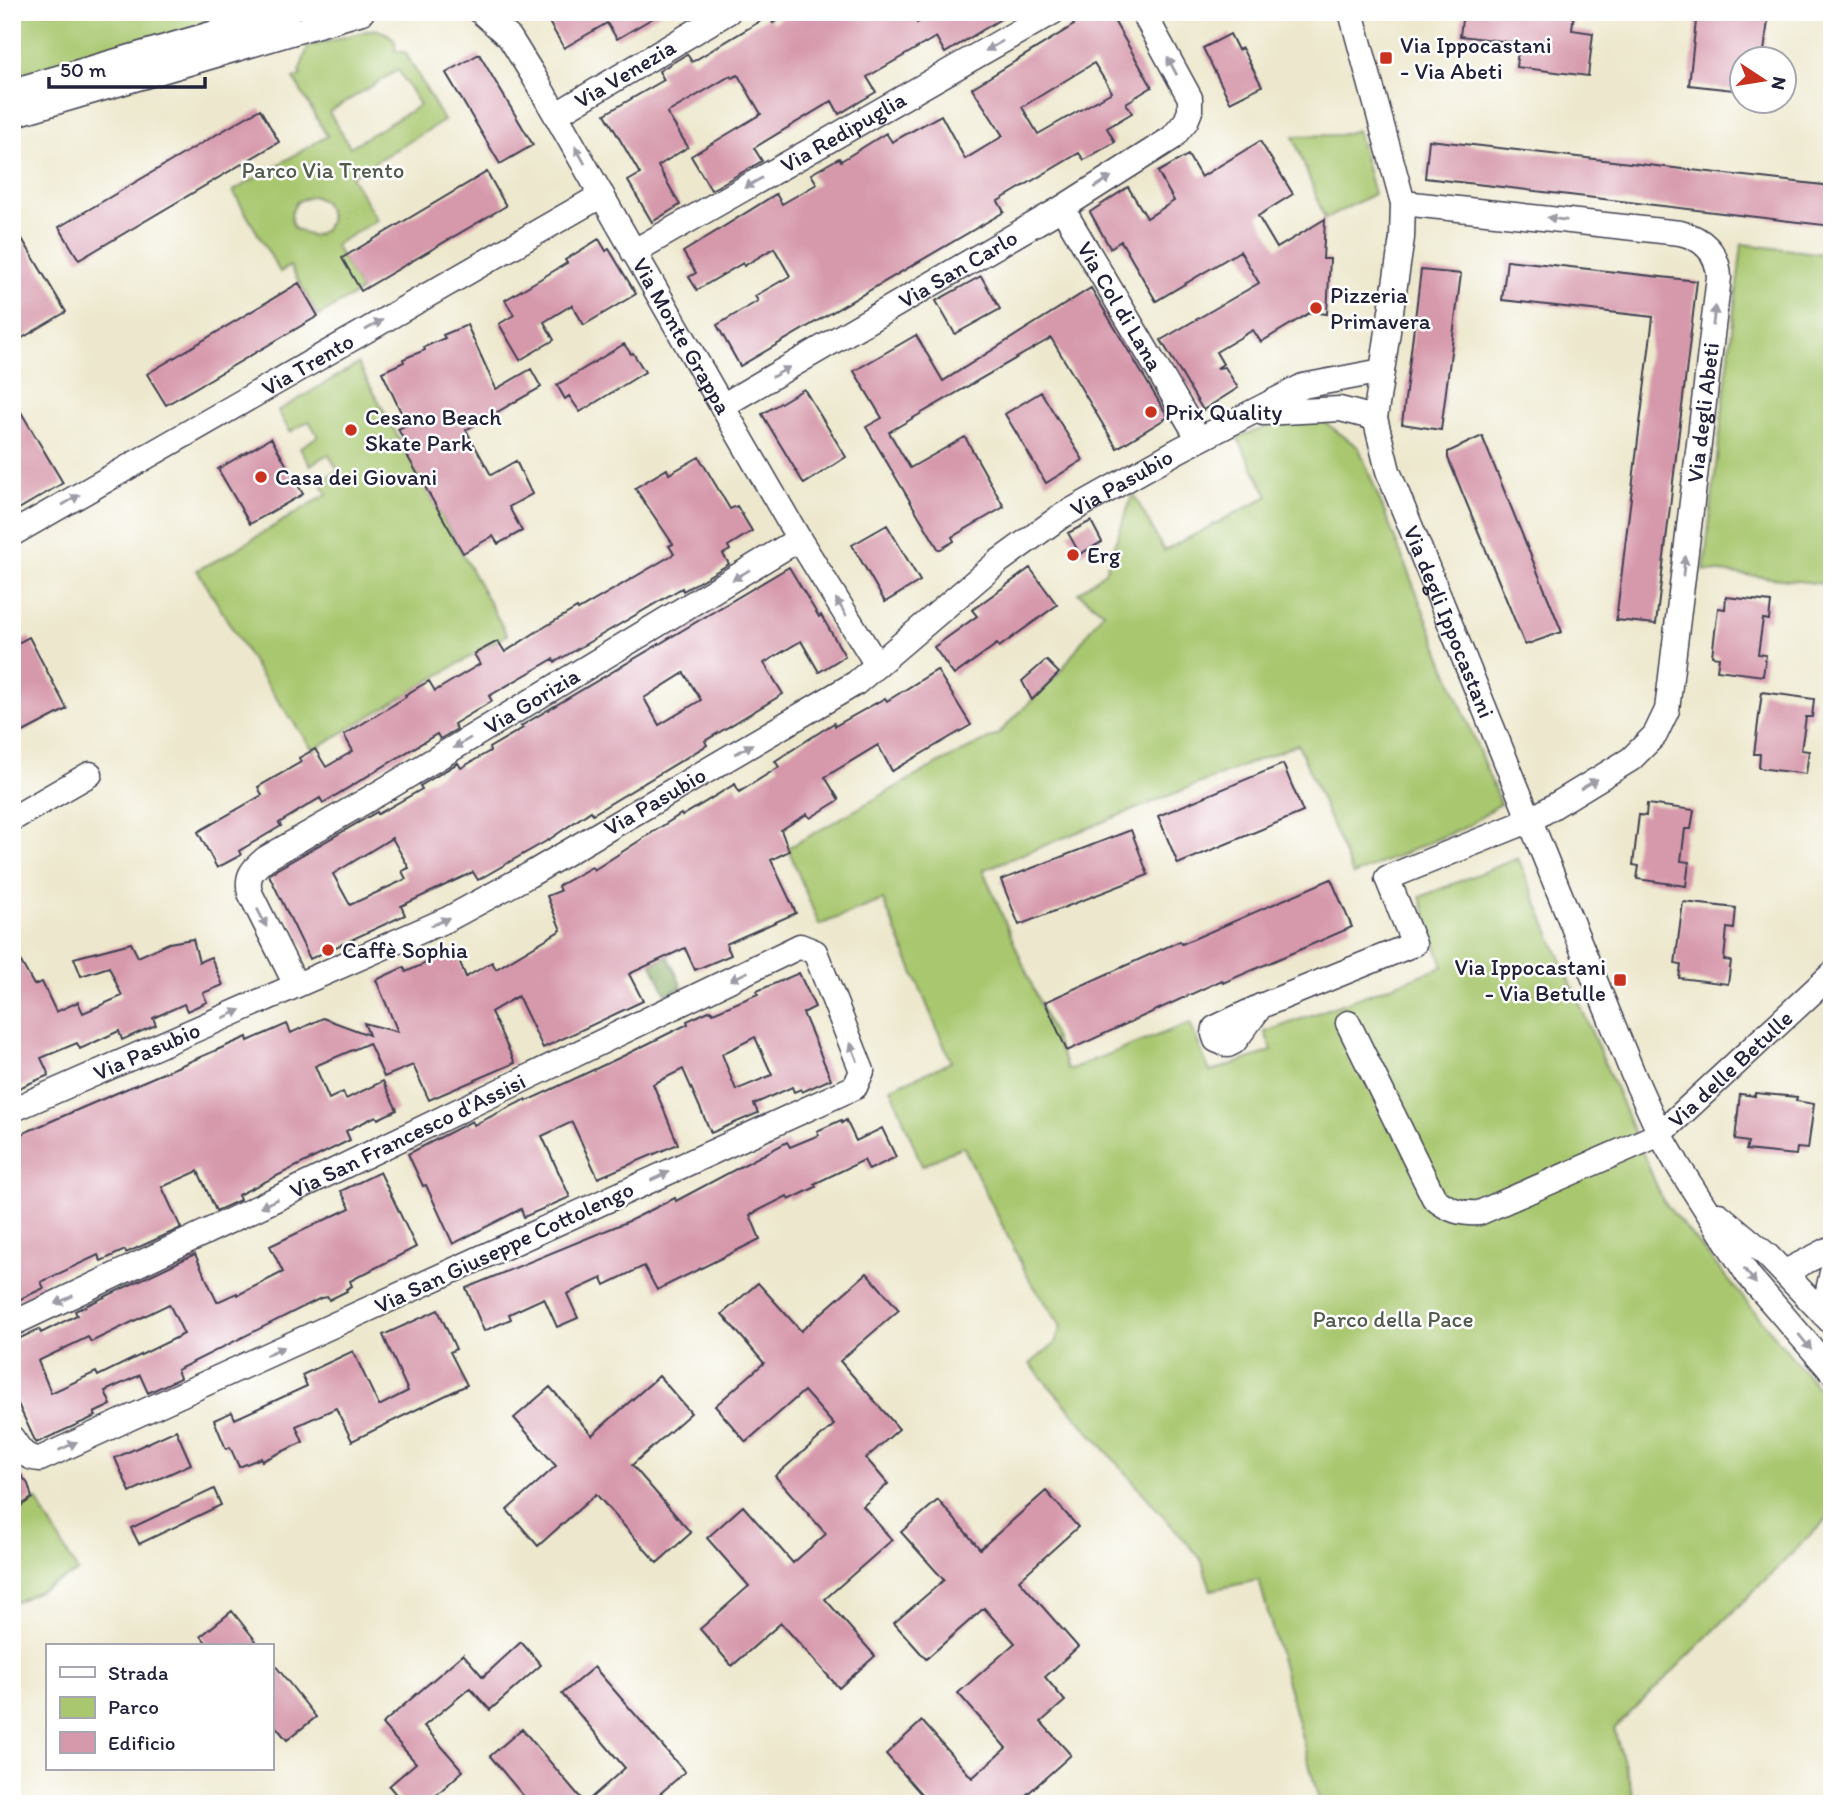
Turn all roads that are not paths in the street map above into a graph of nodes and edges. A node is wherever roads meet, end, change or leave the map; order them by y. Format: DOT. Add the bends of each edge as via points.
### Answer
graph roads {
  1 [pos="288,12"];
  2 [pos="362,12"];
  3 [pos="481,12"];
  4 [pos="498,12"];
  5 [pos="728,12"];
  6 [pos="1053,12"];
  7 [pos="1143,12"];
  8 [pos="1351,12"];
  9 [pos="510,38"];
  10 [pos="12,91"];
  11 [pos="12,114"];
  12 [pos="557,114"];
  13 [pos="602,195"];
  14 [pos="1404,203"];
  15 [pos="1062,208"];
  16 [pos="633,252"];
  17 [pos="1382,371"];
  18 [pos="722,406"];
  19 [pos="1252,414"];
  20 [pos="1375,418"];
  21 [pos="1199,439"];
  22 [pos="12,534"];
  23 [pos="799,540"];
  24 [pos="877,664"];
  25 [pos="90,774"];
  26 [pos="12,819"];
  27 [pos="1531,820"];
  28 [pos="800,946"];
  29 [pos="1832,974"];
  30 [pos="296,985"];
  31 [pos="1261,1006"];
  32 [pos="1348,1024"];
  33 [pos="12,1110"];
  34 [pos="1660,1134"];
  35 [pos="1700,1199"];
  36 [pos="1832,1248"];
  37 [pos="1785,1272"];
  38 [pos="1832,1272"];
  39 [pos="1778,1310"];
  40 [pos="1828,1319"];
  41 [pos="12,1324"];
  42 [pos="1832,1373"];
  43 [pos="12,1438"];
  1 -- 10 [label="street"];
  2 -- 11 [label="street"];
  3 -- 9 [label="street, Via Monte Grappa"];
  4 -- 9 [label="street"];
  5 -- 12 [label="street, Via Venezia"];
  6 -- 16 [label="street, Via Redipuglia, one-way"];
  15 -- 7 [label="street, Via San Carlo, one-way" via="1172,138 1186,121 1190,98"];
  8 -- 14 [label="street, Via degli Ippocastani"];
  9 -- 12 [label="street, Via Monte Grappa"];
  13 -- 12 [label="street, Via Monte Grappa, one-way"];
  13 -- 16 [label="street, Via Monte Grappa"];
  22 -- 13 [label="street, Via Trento, one-way"];
  14 -- 17 [label="street, Via degli Ippocastani"];
  27 -- 14 [label="street, Via degli Abeti, one-way" via="1631,759 1655,735 1667,710 1719,271 1706,246 1680,233"];
  18 -- 15 [label="street, Via San Carlo, one-way"];
  15 -- 21 [label="street, Via Col di Lana"];
  16 -- 18 [label="street, Via Monte Grappa"];
  17 -- 19 [label="street, Via Pasubio" via="1303,386"];
  17 -- 20 [label="street, Via degli Ippocastani"];
  18 -- 23 [label="street, Via Monte Grappa"];
  19 -- 20 [label="street" via="1340,409"];
  19 -- 21 [label="street, Via Pasubio"];
  20 -- 27 [label="street, Via degli Ippocastani" via="1388,471"];
  21 -- 24 [label="street, Via Pasubio" via="1059,517"];
  24 -- 23 [label="street, Via Monte Grappa, one-way"];
  23 -- 30 [label="street, Via Gorizia, one-way" via="265,859 249,874 250,893"];
  30 -- 24 [label="street, Via Pasubio, one-way" via="448,919 529,875 856,683"];
  25 -- 26 [label="street"];
  27 -- 31 [label="street, Via degli Abeti" via="1387,878 1414,944"];
  27 -- 34 [label="street, Via degli Ippocastani"];
  28 -- 41 [label="street, Via San Francesco d'Assisi, one-way"];
  43 -- 28 [label="street, Via San Giuseppe Cottolengo, one-way" via="23,1454 40,1459 855,1087 862,1071 815,952"];
  29 -- 34 [label="street, Via delle Betulle"];
  33 -- 30 [label="street, Via Pasubio, one-way"];
  32 -- 34 [label="street, Via delle Betulle" via="1424,1182 1445,1208 1479,1213"];
  34 -- 35 [label="street, Via degli Ippocastani"];
  35 -- 37 [label="street"];
  35 -- 39 [label="street, Via degli Ippocastani, one-way" via="1748,1275"];
  36 -- 37 [label="street"];
  37 -- 39 [label="street"];
  37 -- 40 [label="street"];
  38 -- 40 [label="street"];
  39 -- 40 [label="street"];
  39 -- 42 [label="street, Via degli Ippocastani, one-way"];
}
